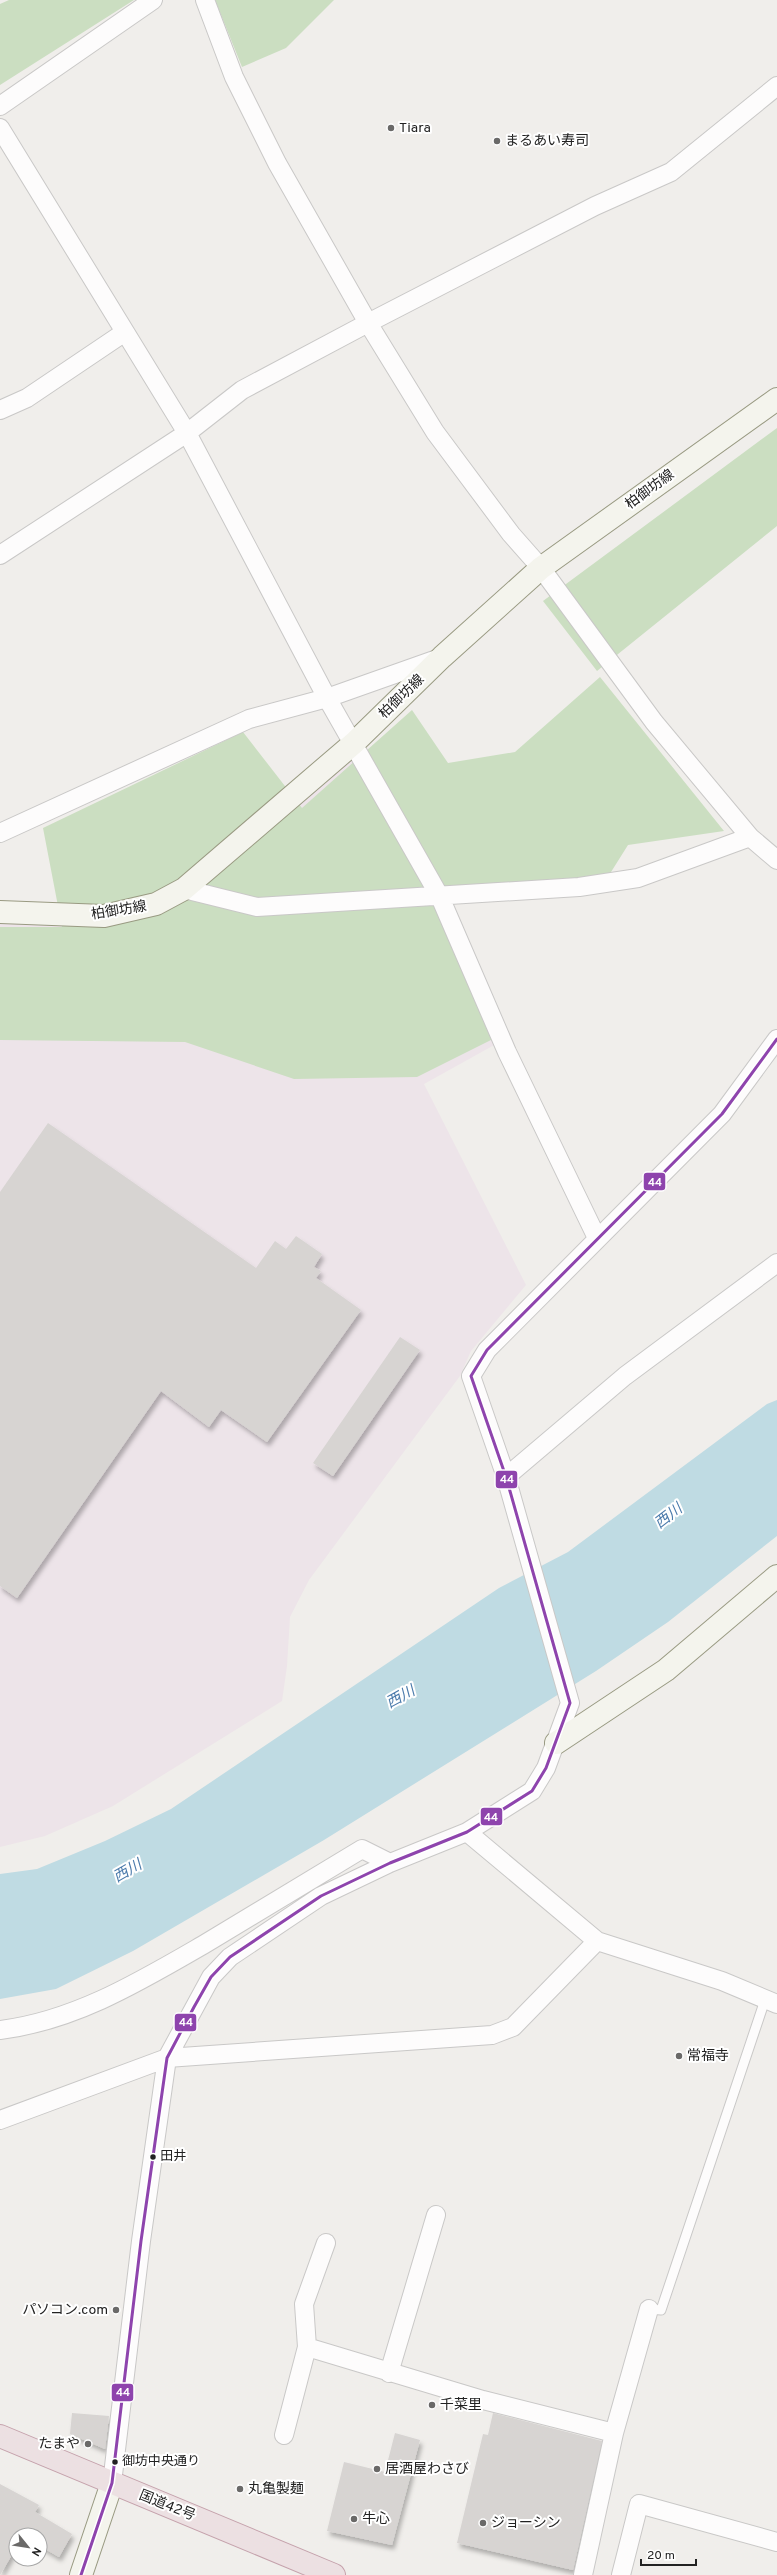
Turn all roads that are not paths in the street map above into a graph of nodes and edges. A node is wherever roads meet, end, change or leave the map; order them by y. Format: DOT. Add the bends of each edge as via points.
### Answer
graph roads {
  1 [pos="153,0"];
  2 [pos="205,0"];
  3 [pos="777,86"];
  4 [pos="0,106"];
  5 [pos="0,128"];
  6 [pos="368,323"];
  7 [pos="125,332"];
  8 [pos="777,399"];
  9 [pos="0,410"];
  10 [pos="187,433"];
  11 [pos="0,555"];
  12 [pos="541,568"];
  13 [pos="442,657"];
  14 [pos="327,698"];
  15 [pos="354,743"];
  16 [pos="0,833"];
  17 [pos="750,837"];
  18 [pos="777,860"];
  19 [pos="184,889"];
  20 [pos="440,897"];
  21 [pos="0,912"];
  22 [pos="777,1039"];
  23 [pos="597,1238"];
  24 [pos="777,1263"];
  25 [pos="506,1477"];
  26 [pos="777,1576"];
  27 [pos="556,1743"];
  28 [pos="467,1832"];
  29 [pos="390,1863"];
  30 [pos="597,1941"];
  31 [pos="771,2002"];
  32 [pos="0,2030"];
  33 [pos="167,2058"];
  34 [pos="0,2120"];
  35 [pos="436,2215"];
  36 [pos="326,2243"];
  37 [pos="649,2309"];
  38 [pos="307,2346"];
  39 [pos="389,2373"];
  40 [pos="614,2433"];
  41 [pos="284,2435"];
  42 [pos="0,2436"];
  43 [pos="112,2483"];
  44 [pos="777,2542"];
  45 [pos="329,2574"];
  46 [pos="81,2575"];
  47 [pos="583,2575"];
  48 [pos="623,2575"];
  1 -- 4 [label="street"];
  2 -- 6 [label="street" via="234,77 274,157"];
  3 -- 6 [label="street" via="671,172 595,206"];
  5 -- 7 [label="street"];
  6 -- 10 [label="street" via="242,390"];
  6 -- 12 [label="street" via="435,432 511,534"];
  7 -- 9 [label="street" via="27,398"];
  7 -- 10 [label="street"];
  8 -- 12 [label="main road, 柏御坊線"];
  10 -- 11 [label="street"];
  10 -- 14 [label="street"];
  12 -- 13 [label="main road, 柏御坊線"];
  12 -- 17 [label="street" via="654,722"];
  13 -- 14 [label="street"];
  13 -- 15 [label="main road, 柏御坊線"];
  14 -- 15 [label="street"];
  14 -- 16 [label="street" via="249,719"];
  15 -- 19 [label="main road, 柏御坊線"];
  15 -- 20 [label="street"];
  17 -- 18 [label="street"];
  17 -- 20 [label="street" via="638,878 579,887"];
  19 -- 20 [label="street" via="257,907"];
  19 -- 21 [label="main road, 柏御坊線" via="156,904 104,916"];
  20 -- 23 [label="street" via="507,1052"];
  22 -- 23 [label="street" via="722,1114"];
  23 -- 25 [label="street" via="487,1350 471,1376"];
  24 -- 25 [label="street" via="625,1376"];
  25 -- 27 [label="street" via="570,1703"];
  26 -- 27 [label="main road" via="666,1670"];
  27 -- 28 [label="street" via="546,1768 532,1790"];
  28 -- 29 [label="street"];
  28 -- 30 [label="street"];
  29 -- 32 [label="street" via="362,1849 151,1975 76,2012"];
  29 -- 33 [label="street" via="321,1896 230,1957 211,1977"];
  30 -- 31 [label="street" via="722,1981"];
  30 -- 33 [label="street" via="513,2027 492,2036"];
  31 -- 37 [label="lane" via="661,2310"];
  33 -- 34 [label="street"];
  33 -- 43 [label="street" via="141,2241"];
  35 -- 39 [label="street"];
  36 -- 38 [label="street" via="304,2304"];
  37 -- 40 [label="street"];
  38 -- 39 [label="street"];
  38 -- 41 [label="street"];
  39 -- 40 [label="street"];
  40 -- 47 [label="street"];
  42 -- 43 [label="highway, 国道42号"];
  43 -- 45 [label="highway, 国道42号"];
  43 -- 46 [label="main road"];
  44 -- 48 [label="street" via="639,2504"];
}
